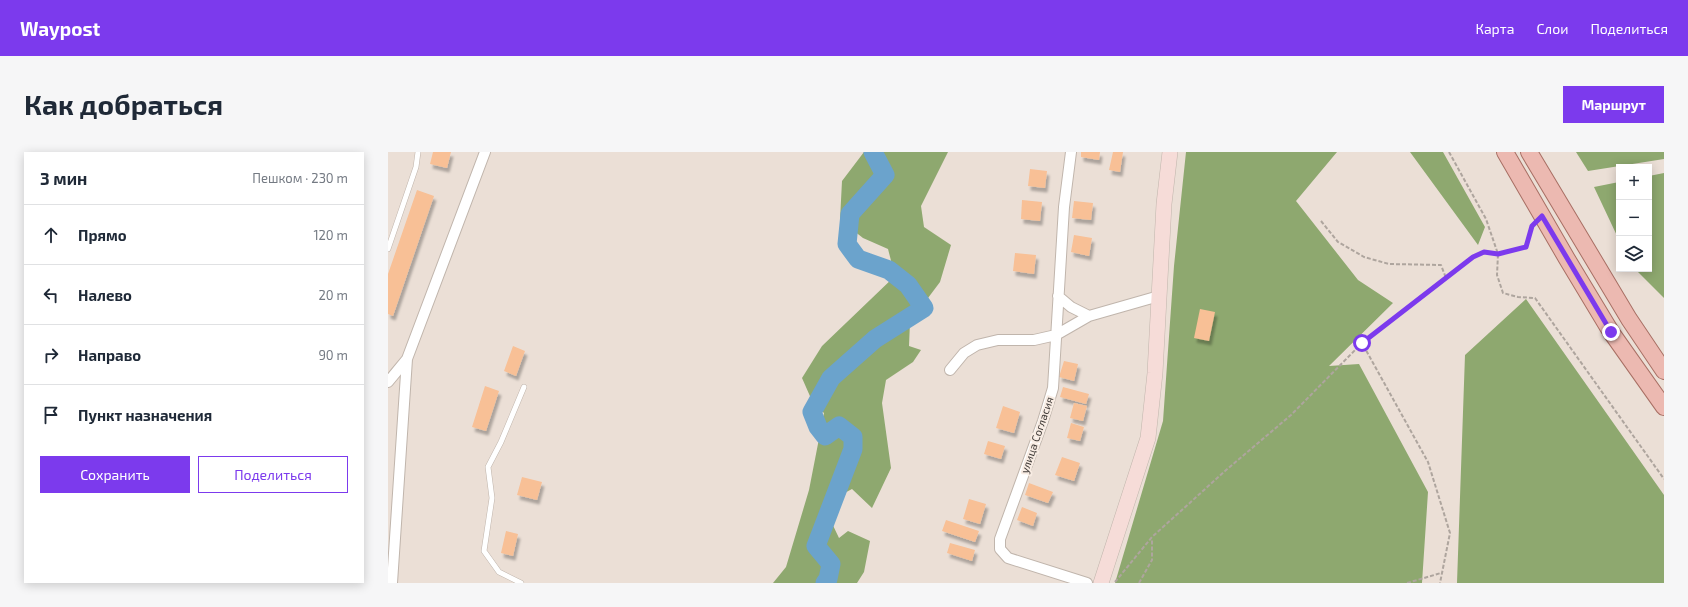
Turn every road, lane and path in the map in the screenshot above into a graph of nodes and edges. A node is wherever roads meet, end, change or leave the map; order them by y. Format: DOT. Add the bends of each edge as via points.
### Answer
graph roads {
  1 [pos="418,152"];
  2 [pos="485,152"];
  3 [pos="1071,152"];
  4 [pos="1170,152"];
  5 [pos="1449,152"];
  6 [pos="1505,152"];
  7 [pos="1529,152"];
  8 [pos="1542,216"];
  9 [pos="1321,221"];
  10 [pos="388,249"];
  11 [pos="1498,254"];
  12 [pos="1444,279"];
  13 [pos="1058,296"];
  14 [pos="1159,296"];
  15 [pos="1088,316"];
  16 [pos="1056,335"];
  17 [pos="1362,343"];
  18 [pos="407,359"];
  19 [pos="950,370"];
  20 [pos="1663,370"];
  21 [pos="388,382"];
  22 [pos="524,387"];
  23 [pos="1664,408"];
  24 [pos="1664,479"];
  25 [pos="1152,537"];
  26 [pos="1442,573"];
  27 [pos="392,583"];
  28 [pos="521,583"];
  29 [pos="1087,583"];
  30 [pos="1101,583"];
  31 [pos="1114,583"];
  32 [pos="1139,583"];
  33 [pos="1407,583"];
  34 [pos="1440,583"];
  1 -- 10 [label="lane" via="416,167"];
  2 -- 18 [label="street"];
  3 -- 13 [label="street, улица Согласия"];
  4 -- 14 [label="street" via="1164,204"];
  5 -- 11 [label="path" via="1486,219"];
  6 -- 8 [label="main road"];
  7 -- 20 [label="main road" via="1629,319"];
  8 -- 11 [label="path" via="1532,226 1526,247"];
  8 -- 23 [label="main road" via="1611,332"];
  9 -- 12 [label="path" via="1338,242 1364,257 1389,264 1441,265 1446,278"];
  11 -- 12 [label="path" via="1478,254"];
  11 -- 24 [label="path" via="1497,275 1503,293 1535,298"];
  12 -- 17 [label="path"];
  13 -- 15 [label="street"];
  13 -- 16 [label="street, улица Согласия"];
  14 -- 15 [label="street"];
  14 -- 30 [label="street" via="1156,373 1148,438"];
  15 -- 16 [label="street"];
  16 -- 19 [label="street" via="1034,340 998,340 977,345 964,353"];
  16 -- 29 [label="street, улица Согласия" via="1053,388 1000,539 1000,549 1008,558"];
  17 -- 25 [label="path" via="1291,415 1225,470"];
  17 -- 26 [label="path" via="1428,462 1450,533"];
  18 -- 21 [label="street"];
  18 -- 27 [label="street"];
  22 -- 28 [label="lane" via="488,467 492,498 484,551 499,572"];
  25 -- 31 [label="path"];
  25 -- 32 [label="path" via="1152,560"];
  26 -- 33 [label="path"];
  26 -- 34 [label="path"];
}
